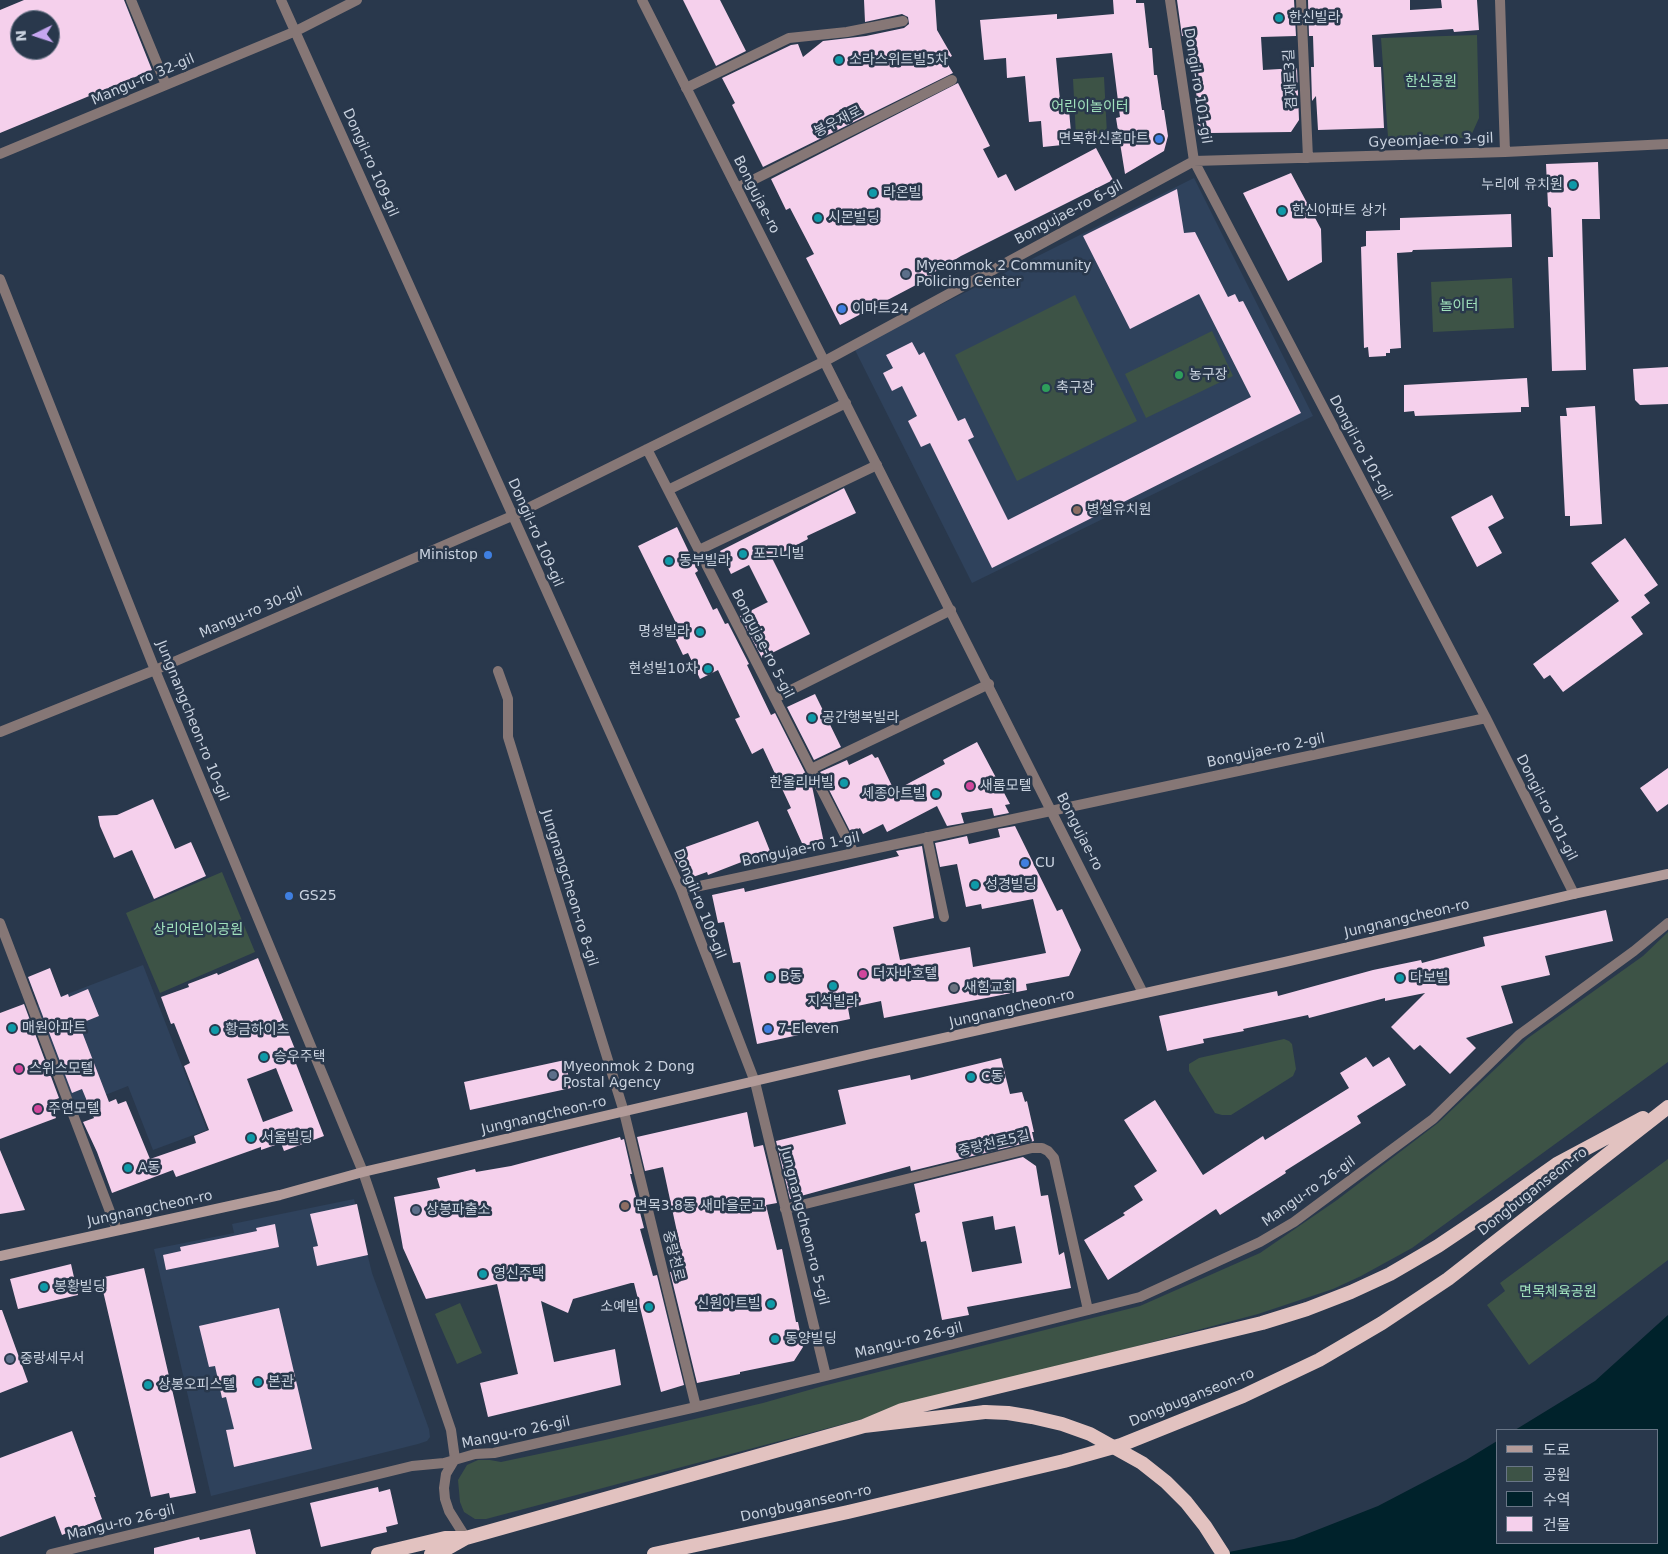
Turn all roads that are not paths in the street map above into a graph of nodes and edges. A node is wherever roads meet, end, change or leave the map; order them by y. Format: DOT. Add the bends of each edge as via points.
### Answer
graph roads {
  1 [pos="131,0"];
  2 [pos="281,0"];
  3 [pos="357,0"];
  4 [pos="642,0"];
  5 [pos="1170,0"];
  6 [pos="1301,0"];
  7 [pos="1500,0"];
  8 [pos="903,21"];
  9 [pos="296,31"];
  10 [pos="952,80"];
  11 [pos="166,85"];
  12 [pos="686,88"];
  13 [pos="1668,144"];
  14 [pos="1505,152"];
  15 [pos="0,154"];
  16 [pos="1308,158"];
  17 [pos="1194,161"];
  18 [pos="737,188"];
  19 [pos="0,279"];
  20 [pos="825,361"];
  21 [pos="846,403"];
  22 [pos="647,449"];
  23 [pos="877,465"];
  24 [pos="668,490"];
  25 [pos="512,516"];
  26 [pos="699,550"];
  27 [pos="951,610"];
  28 [pos="155,670"];
  29 [pos="498,671"];
  30 [pos="988,684"];
  31 [pos="774,698"];
  32 [pos="1486,718"];
  33 [pos="0,732"];
  34 [pos="811,769"];
  35 [pos="1052,810"];
  36 [pos="926,837"];
  37 [pos="854,852"];
  38 [pos="1668,874"];
  39 [pos="681,890"];
  40 [pos="1574,894"];
  41 [pos="944,917"];
  42 [pos="0,923"];
  43 [pos="1668,923"];
  44 [pos="1143,993"];
  45 [pos="755,1082"];
  46 [pos="1668,1106"];
  47 [pos="624,1112"];
  48 [pos="363,1172"];
  49 [pos="785,1209"];
  50 [pos="117,1230"];
  51 [pos="0,1256"];
  52 [pos="1088,1310"];
  53 [pos="826,1376"];
  54 [pos="696,1407"];
  55 [pos="864,1426"];
  56 [pos="455,1459"];
  57 [pos="466,1538"];
  58 [pos="51,1554"];
  59 [pos="378,1554"];
  60 [pos="431,1554"];
  61 [pos="654,1554"];
  62 [pos="1223,1554"];
  1 -- 11 [label="street"];
  2 -- 9 [label="street, Dongil-ro 109-gil"];
  3 -- 9 [label="street, Mangu-ro 32-gil"];
  4 -- 12 [label="street, Bongujae-ro"];
  5 -- 17 [label="street, Dongil-ro 101-gil"];
  6 -- 16 [label="street, 겸재로3길"];
  7 -- 14 [label="street"];
  8 -- 12 [label="street" via="847,32 789,38"];
  9 -- 11 [label="street, Mangu-ro 32-gil"];
  9 -- 25 [label="street, Dongil-ro 109-gil"];
  10 -- 18 [label="street, 봉우재로"];
  11 -- 15 [label="street, Mangu-ro 32-gil"];
  12 -- 18 [label="street, Bongujae-ro"];
  13 -- 14 [label="street, Gyeomjae-ro 3-gil"];
  14 -- 16 [label="street, Gyeomjae-ro 3-gil"];
  16 -- 17 [label="street, Gyeomjae-ro 3-gil"];
  17 -- 20 [label="street, Bongujae-ro 6-gil"];
  17 -- 32 [label="street, Dongil-ro 101-gil"];
  18 -- 20 [label="street, Bongujae-ro"];
  19 -- 28 [label="street, Jungnangcheon-ro 10-gil"];
  20 -- 21 [label="street, Bongujae-ro"];
  20 -- 22 [label="street"];
  21 -- 23 [label="street, Bongujae-ro"];
  21 -- 24 [label="street"];
  22 -- 24 [label="street, Bongujae-ro 5-gil"];
  22 -- 25 [label="street"];
  23 -- 26 [label="street"];
  23 -- 27 [label="street, Bongujae-ro"];
  24 -- 26 [label="street, Bongujae-ro 5-gil"];
  25 -- 28 [label="street, Mangu-ro 30-gil"];
  25 -- 39 [label="street, Dongil-ro 109-gil"];
  26 -- 31 [label="street, Bongujae-ro 5-gil"];
  27 -- 30 [label="street, Bongujae-ro"];
  27 -- 31 [label="street"];
  28 -- 33 [label="street, Mangu-ro 30-gil"];
  28 -- 48 [label="street, Jungnangcheon-ro 10-gil"];
  29 -- 47 [label="street, Jungnangcheon-ro 8-gil" via="508,699 508,738"];
  30 -- 34 [label="street"];
  30 -- 35 [label="street, Bongujae-ro"];
  31 -- 34 [label="street, Bongujae-ro 5-gil"];
  32 -- 35 [label="street, Bongujae-ro 2-gil"];
  32 -- 40 [label="street, Dongil-ro 101-gil"];
  34 -- 37 [label="street, Bongujae-ro 5-gil"];
  35 -- 36 [label="street, Bongujae-ro 1-gil"];
  35 -- 44 [label="street, Bongujae-ro"];
  36 -- 37 [label="street, Bongujae-ro 1-gil"];
  36 -- 41 [label="street"];
  37 -- 39 [label="street, Bongujae-ro 1-gil"];
  38 -- 40 [label="main road, Jungnangcheon-ro"];
  39 -- 45 [label="street, Dongil-ro 109-gil"];
  40 -- 44 [label="main road, Jungnangcheon-ro"];
  42 -- 50 [label="street"];
  43 -- 52 [label="street, Mangu-ro 26-gil" via="1519,1035 1433,1119 1294,1222 1260,1242 1149,1293"];
  44 -- 45 [label="main road, Jungnangcheon-ro"];
  45 -- 47 [label="main road, Jungnangcheon-ro"];
  45 -- 49 [label="street, Jungnangcheon-ro 5-gil"];
  46 -- 55 [label="highway" via="1557,1164 1438,1246 1351,1292 1262,1323 902,1410"];
  46 -- 61 [label="highway, Dongbuganseon-ro" via="1448,1279 1319,1360 1243,1396 1121,1445 1064,1461"];
  47 -- 48 [label="main road, Jungnangcheon-ro"];
  47 -- 54 [label="street, 중랑천로"];
  48 -- 50 [label="main road, Jungnangcheon-ro" via="280,1195"];
  48 -- 56 [label="street" via="451,1430"];
  49 -- 52 [label="street, 중랑천로5길" via="1042,1148 1054,1158"];
  49 -- 53 [label="street, Jungnangcheon-ro 5-gil"];
  50 -- 51 [label="main road, Jungnangcheon-ro"];
  52 -- 53 [label="street, Mangu-ro 26-gil"];
  53 -- 54 [label="street, Mangu-ro 26-gil"];
  54 -- 56 [label="street, Mangu-ro 26-gil"];
  55 -- 57 [label="highway"];
  55 -- 62 [label="highway, bridge" via="985,1412 1062,1424 1090,1434 1142,1462 1186,1502"];
  56 -- 57 [label="street" via="446,1474 445,1500"];
  56 -- 58 [label="street, Mangu-ro 26-gil" via="444,1464 412,1466"];
  57 -- 59 [label="highway" via="445,1538"];
  57 -- 60 [label="highway"];
}
